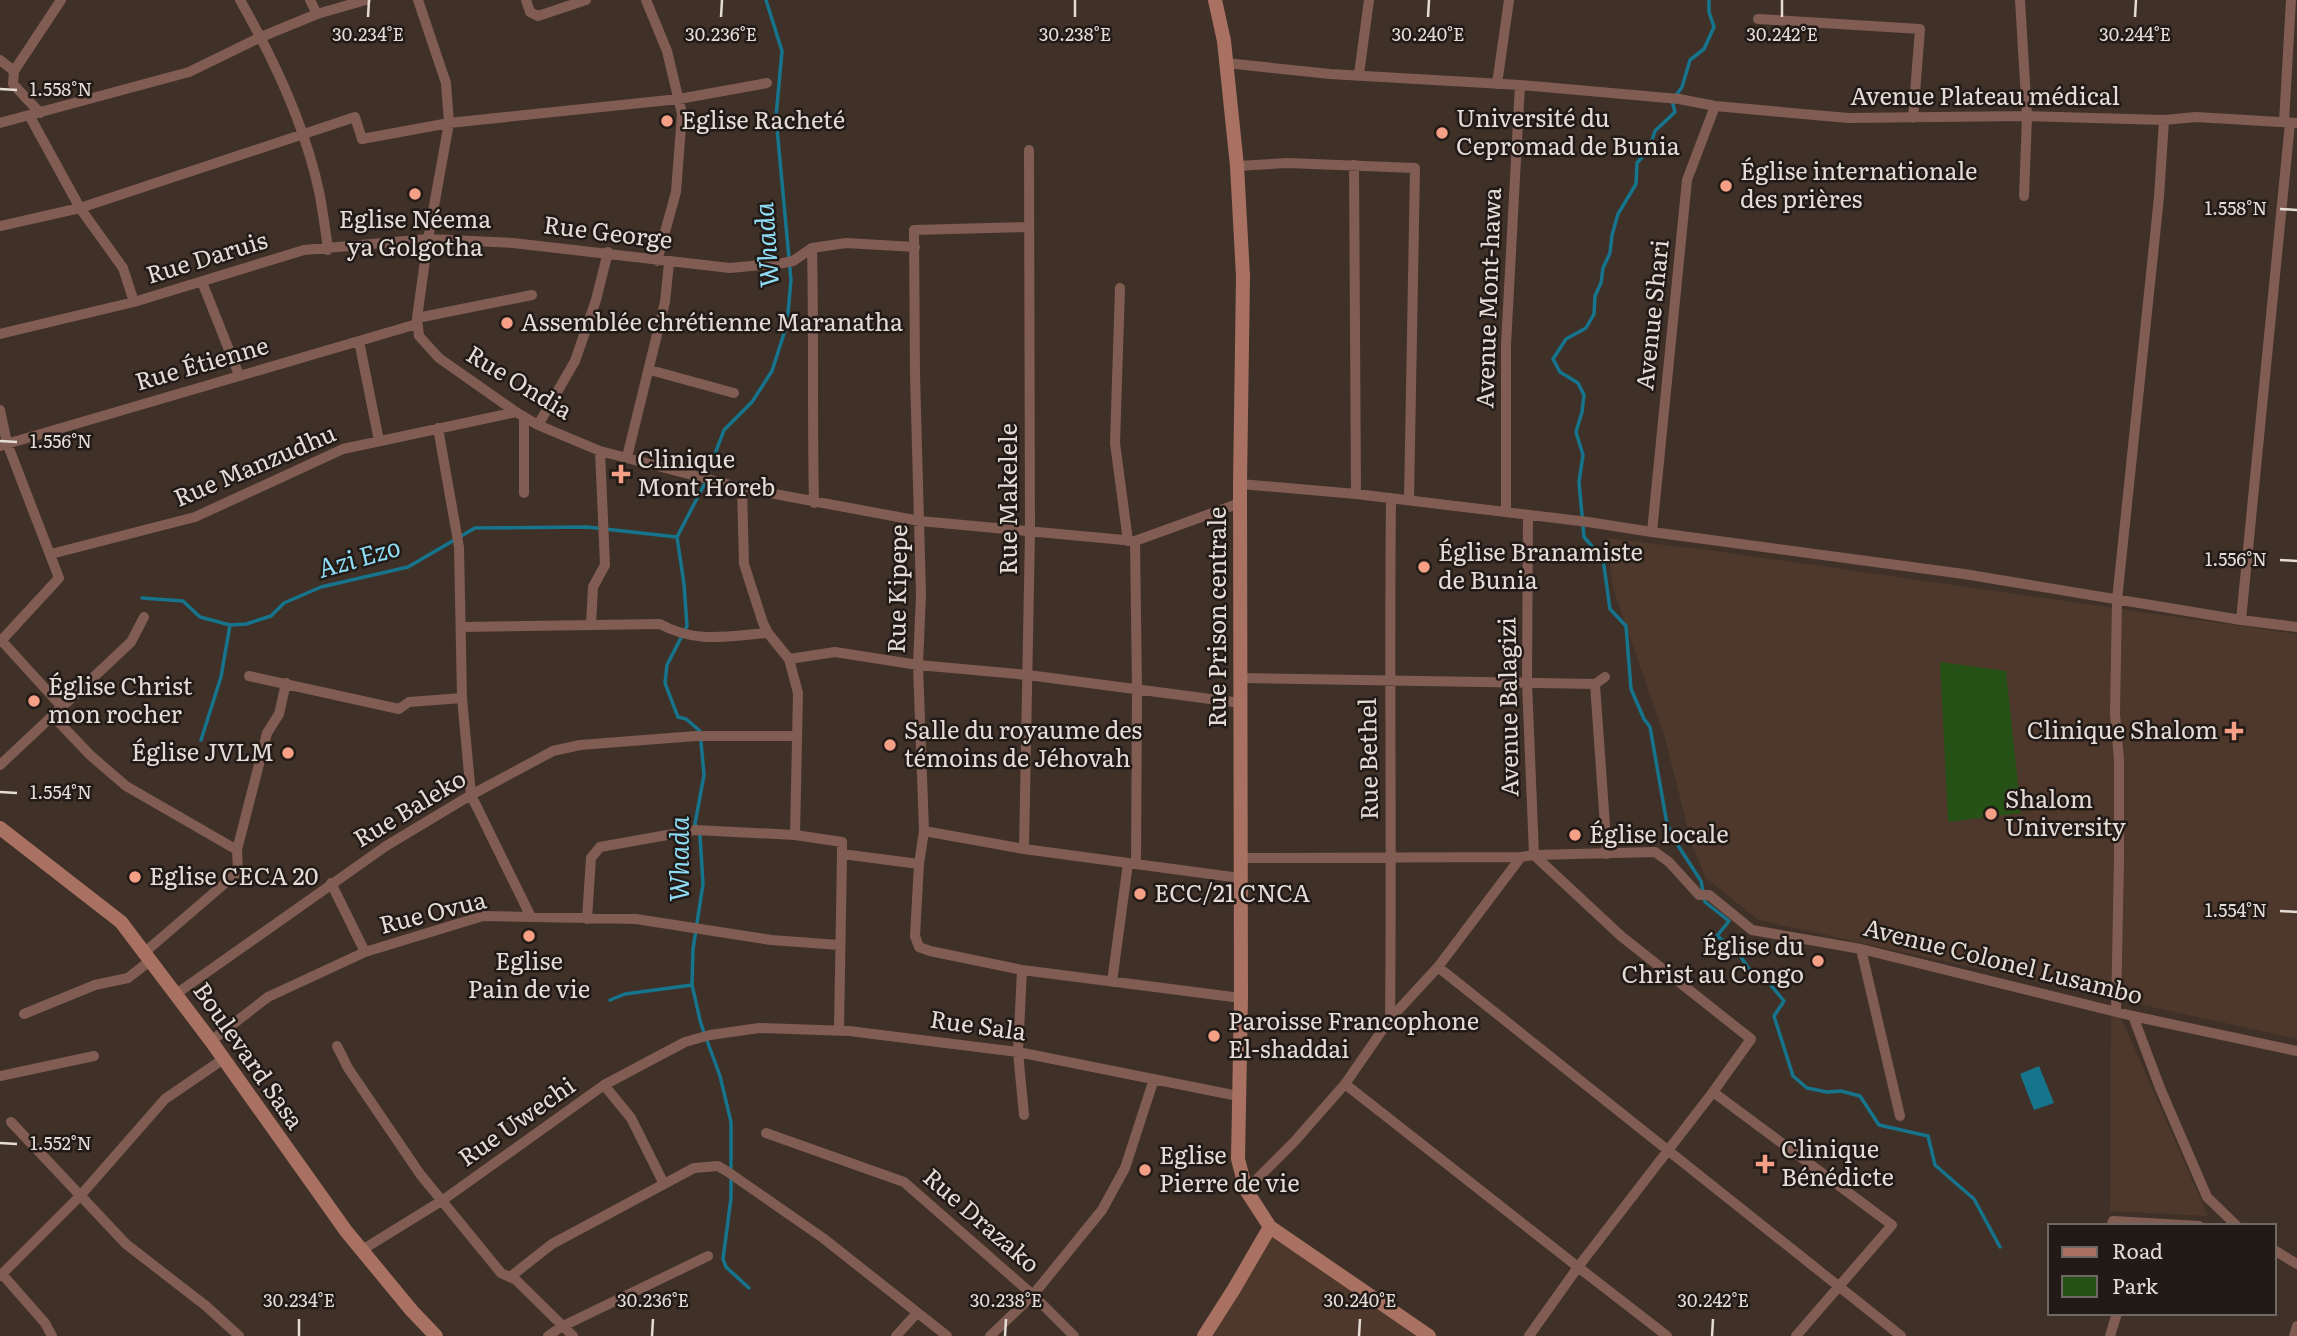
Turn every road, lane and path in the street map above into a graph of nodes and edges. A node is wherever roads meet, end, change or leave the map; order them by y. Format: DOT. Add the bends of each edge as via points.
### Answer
graph roads {
  1 [pos="61,0"];
  2 [pos="240,0"];
  3 [pos="310,0"];
  4 [pos="366,0"];
  5 [pos="418,0"];
  6 [pos="526,0"];
  7 [pos="586,0"];
  8 [pos="646,0"];
  9 [pos="1215,0"];
  10 [pos="1369,0"];
  11 [pos="1509,0"];
  12 [pos="2020,0"];
  13 [pos="2291,0"];
  14 [pos="317,14"];
  15 [pos="1758,19"];
  16 [pos="261,37"];
  17 [pos="0,60"];
  18 [pos="1226,63"];
  19 [pos="14,71"];
  20 [pos="1359,74"];
  21 [pos="767,83"];
  22 [pos="1497,84"];
  23 [pos="1520,85"];
  24 [pos="679,100"];
  25 [pos="1715,106"];
  26 [pos="40,113"];
  27 [pos="29,116"];
  28 [pos="2027,116"];
  29 [pos="1913,118"];
  30 [pos="2164,120"];
  31 [pos="0,123"];
  32 [pos="449,123"];
  33 [pos="2290,123"];
  34 [pos="302,134"];
  35 [pos="1029,150"];
  36 [pos="1354,165"];
  37 [pos="1237,166"];
  38 [pos="2024,196"];
  39 [pos="80,208"];
  40 [pos="0,226"];
  41 [pos="1028,227"];
  42 [pos="428,239"];
  43 [pos="915,247"];
  44 [pos="812,248"];
  45 [pos="328,250"];
  46 [pos="608,252"];
  47 [pos="657,261"];
  48 [pos="669,263"];
  49 [pos="202,282"];
  50 [pos="1120,288"];
  51 [pos="532,295"];
  52 [pos="134,302"];
  53 [pos="417,321"];
  54 [pos="0,334"];
  55 [pos="359,341"];
  56 [pos="650,370"];
  57 [pos="239,375"];
  58 [pos="734,393"];
  59 [pos="0,410"];
  60 [pos="520,414"];
  61 [pos="538,425"];
  62 [pos="438,428"];
  63 [pos="379,441"];
  64 [pos="4,444"];
  65 [pos="600,451"];
  66 [pos="627,457"];
  67 [pos="1240,484"];
  68 [pos="742,488"];
  69 [pos="524,493"];
  70 [pos="1356,494"];
  71 [pos="1391,498"];
  72 [pos="1409,500"];
  73 [pos="814,503"];
  74 [pos="1240,503"];
  75 [pos="1506,512"];
  76 [pos="1528,515"];
  77 [pos="920,521"];
  78 [pos="1030,532"];
  79 [pos="1652,533"];
  80 [pos="1131,541"];
  81 [pos="51,554"];
  82 [pos="2117,600"];
  83 [pos="144,617"];
  84 [pos="2241,620"];
  85 [pos="591,625"];
  86 [pos="461,627"];
  87 [pos="2297,627"];
  88 [pos="768,633"];
  89 [pos="1,641"];
  90 [pos="789,660"];
  91 [pos="918,665"];
  92 [pos="1028,675"];
  93 [pos="249,676"];
  94 [pos="1605,677"];
  95 [pos="1241,678"];
  96 [pos="1388,682"];
  97 [pos="1527,682"];
  98 [pos="286,683"];
  99 [pos="1595,684"];
  100 [pos="1137,689"];
  101 [pos="462,698"];
  102 [pos="1241,703"];
  103 [pos="61,706"];
  104 [pos="52,715"];
  105 [pos="797,736"];
  106 [pos="0,765"];
  107 [pos="471,795"];
  108 [pos="0,828"];
  109 [pos="924,831"];
  110 [pos="795,835"];
  111 [pos="1024,849"];
  112 [pos="237,850"];
  113 [pos="1607,854"];
  114 [pos="842,855"];
  115 [pos="1534,855"];
  116 [pos="1521,857"];
  117 [pos="1240,858"];
  118 [pos="1392,859"];
  119 [pos="1132,863"];
  120 [pos="919,864"];
  121 [pos="1240,878"];
  122 [pos="331,883"];
  123 [pos="531,917"];
  124 [pos="587,919"];
  125 [pos="839,945"];
  126 [pos="1861,948"];
  127 [pos="365,952"];
  128 [pos="148,956"];
  129 [pos="1438,967"];
  130 [pos="1022,970"];
  131 [pos="1112,982"];
  132 [pos="176,994"];
  133 [pos="1241,998"];
  134 [pos="2116,1011"];
  135 [pos="24,1014"];
  136 [pos="2133,1016"];
  137 [pos="1390,1019"];
  138 [pos="839,1030"];
  139 [pos="705,1036"];
  140 [pos="211,1041"];
  141 [pos="337,1046"];
  142 [pos="2297,1051"];
  143 [pos="1018,1052"];
  144 [pos="94,1056"];
  145 [pos="222,1060"];
  146 [pos="0,1076"];
  147 [pos="1154,1079"];
  148 [pos="1345,1084"];
  149 [pos="604,1085"];
  150 [pos="1713,1092"];
  151 [pos="1238,1096"];
  152 [pos="1024,1115"];
  153 [pos="1900,1116"];
  154 [pos="11,1122"];
  155 [pos="766,1133"];
  156 [pos="1668,1151"];
  157 [pos="664,1184"];
  158 [pos="1246,1191"];
  159 [pos="80,1196"];
  160 [pos="443,1200"];
  161 [pos="2112,1223"];
  162 [pos="2141,1224"];
  163 [pos="2235,1224"];
  164 [pos="1270,1227"];
  165 [pos="362,1250"];
  166 [pos="2276,1251"];
  167 [pos="708,1256"];
  168 [pos="0,1259"];
  169 [pos="12,1264"];
  170 [pos="2297,1264"];
  171 [pos="1578,1267"];
  172 [pos="1,1275"];
  173 [pos="510,1277"];
  174 [pos="1837,1287"];
  175 [pos="1033,1295"];
  176 [pos="917,1312"];
  177 [pos="2116,1315"];
  178 [pos="2297,1326"];
  179 [pos="561,1327"];
  180 [pos="52,1336"];
  181 [pos="239,1336"];
  182 [pos="436,1336"];
  183 [pos="548,1336"];
  184 [pos="573,1336"];
  185 [pos="896,1336"];
  186 [pos="947,1336"];
  187 [pos="990,1336"];
  188 [pos="1074,1336"];
  189 [pos="1204,1336"];
  190 [pos="1429,1336"];
  191 [pos="1529,1336"];
  192 [pos="1667,1336"];
  193 [pos="1796,1336"];
  194 [pos="1901,1336"];
  195 [pos="2109,1336"];
  196 [pos="2294,1336"];
  1 -- 19 [label="street"];
  2 -- 16 [label="street"];
  3 -- 14 [label="street"];
  4 -- 14 [label="street"];
  5 -- 32 [label="street" via="446,83"];
  6 -- 7 [label="street" via="530,12 538,16"];
  8 -- 24 [label="street" via="667,51"];
  9 -- 18 [label="street, Rue Prison centrale"];
  10 -- 20 [label="street"];
  11 -- 22 [label="street"];
  12 -- 28 [label="street"];
  13 -- 33 [label="street"];
  14 -- 16 [label="street"];
  15 -- 29 [label="street" via="1920,29"];
  16 -- 26 [label="street" via="189,72"];
  16 -- 34 [label="street"];
  17 -- 19 [label="street"];
  18 -- 20 [label="street, Avenue Plateau médical"];
  18 -- 37 [label="street, Rue Prison centrale"];
  19 -- 26 [label="street" via="13,84"];
  20 -- 22 [label="street, Avenue Plateau médical"];
  21 -- 24 [label="street"];
  22 -- 23 [label="street, Avenue Plateau médical"];
  23 -- 25 [label="street, Avenue Plateau médical"];
  23 -- 75 [label="street, Avenue Mont-hawa" via="1506,345"];
  24 -- 32 [label="street"];
  24 -- 47 [label="street" via="676,192"];
  25 -- 29 [label="street, Avenue Plateau médical" via="1848,118"];
  25 -- 79 [label="street, Avenue Shari" via="1687,180"];
  26 -- 27 [label="street"];
  27 -- 31 [label="street"];
  27 -- 39 [label="street"];
  28 -- 29 [label="street, Avenue Plateau médical"];
  28 -- 30 [label="street, Avenue Plateau médical"];
  28 -- 38 [label="street"];
  30 -- 33 [label="street, Avenue Plateau médical" via="2196,117"];
  30 -- 82 [label="street"];
  32 -- 34 [label="street" via="362,139 355,117"];
  32 -- 42 [label="street"];
  33 -- 84 [label="street"];
  34 -- 39 [label="street"];
  34 -- 45 [label="street" via="320,194"];
  35 -- 41 [label="street, Rue Makelele"];
  36 -- 37 [label="street"];
  36 -- 70 [label="street"];
  36 -- 72 [label="street" via="1415,168"];
  37 -- 67 [label="street, Rue Prison centrale" via="1243,276"];
  39 -- 40 [label="street"];
  39 -- 52 [label="street" via="123,268"];
  41 -- 43 [label="street, Rue Kipepe" via="914,230"];
  41 -- 78 [label="street, Rue Makelele"];
  42 -- 45 [label="street, Rue Daruis"];
  42 -- 46 [label="street, Rue George"];
  42 -- 53 [label="street"];
  43 -- 44 [label="street" via="846,243"];
  43 -- 77 [label="street, Rue Kipepe"];
  44 -- 48 [label="street, Rue George" via="788,262 730,268"];
  44 -- 73 [label="street"];
  45 -- 49 [label="street, Rue Daruis" via="304,250"];
  46 -- 47 [label="street, Rue George"];
  46 -- 61 [label="street" via="575,361"];
  47 -- 48 [label="street, Rue George"];
  48 -- 56 [label="street"];
  49 -- 52 [label="street, Rue Daruis"];
  49 -- 57 [label="street"];
  50 -- 80 [label="street" via="1115,443"];
  51 -- 53 [label="street, Rue Étienne"];
  52 -- 54 [label="street, Rue Daruis"];
  53 -- 55 [label="street, Rue Étienne"];
  53 -- 60 [label="street, Rue Ondia" via="419,336 439,358"];
  55 -- 57 [label="street, Rue Étienne"];
  55 -- 63 [label="street"];
  56 -- 58 [label="street"];
  56 -- 66 [label="street"];
  57 -- 64 [label="street, Rue Étienne"];
  59 -- 64 [label="street"];
  60 -- 61 [label="street, Rue Ondia"];
  60 -- 62 [label="street, Rue Manzudhu"];
  60 -- 69 [label="street"];
  61 -- 65 [label="street, Rue Ondia"];
  62 -- 63 [label="street, Rue Manzudhu"];
  62 -- 86 [label="street" via="459,547"];
  63 -- 81 [label="street, Rue Manzudhu" via="343,449 195,517"];
  64 -- 81 [label="street"];
  65 -- 66 [label="street, Rue Ondia"];
  65 -- 85 [label="street" via="606,565 593,587"];
  66 -- 68 [label="street, Rue Ondia"];
  67 -- 70 [label="street"];
  67 -- 74 [label="street, Rue Prison centrale"];
  68 -- 73 [label="street, Rue Ondia"];
  68 -- 88 [label="street" via="744,564"];
  70 -- 71 [label="street"];
  71 -- 72 [label="street"];
  71 -- 96 [label="street, Rue Bethel"];
  72 -- 75 [label="street"];
  73 -- 77 [label="street, Rue Ondia"];
  74 -- 80 [label="street"];
  74 -- 95 [label="street, Rue Prison centrale"];
  75 -- 76 [label="street"];
  76 -- 79 [label="street"];
  76 -- 97 [label="street, Avenue Balagizi"];
  77 -- 78 [label="street, Rue Ondia"];
  77 -- 91 [label="street, Rue Kipepe"];
  78 -- 80 [label="street, Rue Ondia"];
  78 -- 92 [label="street, Rue Makelele"];
  79 -- 82 [label="street" via="1964,574"];
  80 -- 100 [label="street"];
  81 -- 89 [label="street" via="59,578"];
  82 -- 84 [label="street"];
  82 -- 134 [label="street"];
  83 -- 103 [label="street" via="131,642"];
  84 -- 87 [label="street"];
  85 -- 86 [label="street"];
  85 -- 88 [label="street" via="660,624 700,638"];
  86 -- 101 [label="street"];
  88 -- 90 [label="street"];
  89 -- 103 [label="street"];
  90 -- 91 [label="street" via="835,652"];
  90 -- 105 [label="street" via="798,693"];
  91 -- 92 [label="street"];
  91 -- 109 [label="street, Rue Kipepe"];
  92 -- 100 [label="street"];
  92 -- 111 [label="street, Rue Makelele"];
  93 -- 98 [label="street"];
  94 -- 99 [label="street"];
  95 -- 96 [label="street"];
  95 -- 102 [label="street, Rue Prison centrale"];
  96 -- 97 [label="street"];
  96 -- 118 [label="street, Rue Bethel"];
  97 -- 99 [label="street"];
  97 -- 115 [label="street, Avenue Balagizi"];
  98 -- 101 [label="street" via="399,709 409,702"];
  98 -- 112 [label="street" via="279,715 267,733"];
  99 -- 113 [label="street"];
  100 -- 102 [label="street"];
  100 -- 119 [label="street"];
  101 -- 107 [label="street"];
  102 -- 117 [label="street, Rue Prison centrale"];
  103 -- 104 [label="street"];
  104 -- 106 [label="street"];
  104 -- 112 [label="street" via="126,786"];
  105 -- 107 [label="street, Rue Baleko" via="701,736 580,745 553,751"];
  105 -- 110 [label="street"];
  107 -- 122 [label="street, Rue Baleko"];
  107 -- 123 [label="street"];
  108 -- 128 [label="street, Boulevard Sasa" via="121,922"];
  109 -- 111 [label="street"];
  109 -- 120 [label="street, Rue Kipepe"];
  110 -- 114 [label="street" via="842,842"];
  110 -- 124 [label="street" via="698,831 600,847 591,858"];
  111 -- 119 [label="street"];
  112 -- 128 [label="street" via="238,872"];
  113 -- 115 [label="street, Avenue Colonel Lusambo"];
  113 -- 126 [label="street, Avenue Colonel Lusambo" via="1655,852 1752,930"];
  114 -- 120 [label="street"];
  114 -- 125 [label="street"];
  115 -- 116 [label="street, Avenue Colonel Lusambo"];
  115 -- 150 [label="street" via="1621,936 1751,1039"];
  116 -- 118 [label="street, Avenue Colonel Lusambo"];
  116 -- 129 [label="street"];
  117 -- 118 [label="street, Avenue Colonel Lusambo"];
  117 -- 121 [label="street, Rue Prison centrale"];
  118 -- 137 [label="street, Rue Bethel"];
  119 -- 121 [label="street"];
  119 -- 131 [label="street"];
  120 -- 130 [label="street, Rue Kipepe" via="915,936 919,947"];
  121 -- 133 [label="street, Rue Prison centrale"];
  122 -- 127 [label="street"];
  122 -- 132 [label="street, Rue Baleko"];
  123 -- 124 [label="street, Rue Ovua"];
  123 -- 127 [label="street, Rue Ovua" via="484,916"];
  124 -- 125 [label="street, Rue Ovua" via="636,919 771,940"];
  125 -- 138 [label="street"];
  126 -- 134 [label="street, Avenue Colonel Lusambo"];
  126 -- 153 [label="street"];
  127 -- 140 [label="street, Rue Ovua" via="268,997"];
  128 -- 132 [label="street, Boulevard Sasa"];
  128 -- 135 [label="street" via="128,978 95,985"];
  129 -- 137 [label="street"];
  129 -- 156 [label="street"];
  130 -- 131 [label="street"];
  130 -- 143 [label="street"];
  131 -- 133 [label="street"];
  132 -- 140 [label="street, Boulevard Sasa"];
  133 -- 151 [label="street, Rue Prison centrale"];
  134 -- 136 [label="street, Avenue Colonel Lusambo"];
  136 -- 142 [label="street, Avenue Colonel Lusambo"];
  136 -- 163 [label="street" via="2207,1198"];
  137 -- 148 [label="street"];
  138 -- 139 [label="street, Rue Sala" via="759,1028"];
  138 -- 143 [label="street, Rue Sala"];
  139 -- 149 [label="street, Rue Uwechi"];
  140 -- 145 [label="street, Boulevard Sasa"];
  141 -- 160 [label="street" via="412,1163"];
  143 -- 147 [label="street, Rue Sala"];
  143 -- 152 [label="street"];
  144 -- 146 [label="street"];
  145 -- 159 [label="street" via="165,1099"];
  145 -- 165 [label="street, Boulevard Sasa"];
  147 -- 151 [label="street, Rue Sala"];
  147 -- 175 [label="street" via="1125,1168 1102,1210"];
  148 -- 158 [label="street"];
  148 -- 171 [label="street"];
  149 -- 157 [label="street" via="631,1118"];
  149 -- 160 [label="street, Rue Uwechi"];
  150 -- 156 [label="street"];
  150 -- 174 [label="street" via="1892,1224"];
  151 -- 158 [label="street, Rue Prison centrale" via="1238,1159"];
  154 -- 159 [label="street"];
  155 -- 175 [label="street, Rue Drazako" via="904,1182"];
  156 -- 171 [label="street"];
  156 -- 174 [label="street"];
  157 -- 173 [label="street" via="552,1244"];
  157 -- 176 [label="street" via="694,1168 718,1166 823,1238"];
  158 -- 164 [label="street, Rue Prison centrale"];
  159 -- 169 [label="street"];
  159 -- 181 [label="street" via="126,1244"];
  160 -- 165 [label="street, Rue Uwechi"];
  160 -- 173 [label="street" via="501,1273"];
  161 -- 162 [label="street"];
  164 -- 189 [label="street"];
  164 -- 190 [label="street"];
  165 -- 182 [label="street, Boulevard Sasa"];
  166 -- 170 [label="street"];
  167 -- 179 [label="street"];
  168 -- 169 [label="street"];
  169 -- 172 [label="street"];
  171 -- 191 [label="street"];
  171 -- 192 [label="street"];
  172 -- 180 [label="street" via="46,1323"];
  173 -- 179 [label="street"];
  174 -- 193 [label="street"];
  174 -- 194 [label="street"];
  175 -- 187 [label="street"];
  175 -- 188 [label="street, Rue Drazako"];
  176 -- 185 [label="street"];
  176 -- 186 [label="street"];
  177 -- 195 [label="street"];
  178 -- 196 [label="street"];
  179 -- 183 [label="street"];
  179 -- 184 [label="street"];
}
